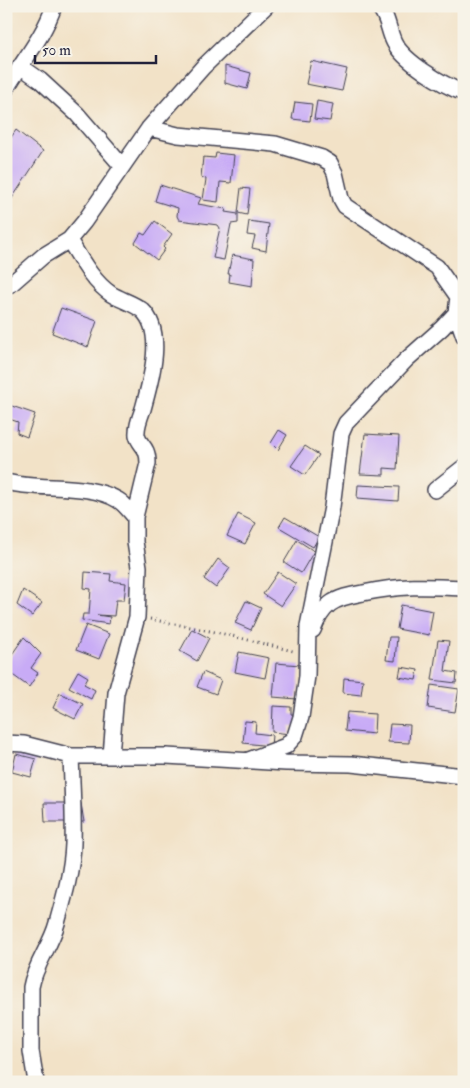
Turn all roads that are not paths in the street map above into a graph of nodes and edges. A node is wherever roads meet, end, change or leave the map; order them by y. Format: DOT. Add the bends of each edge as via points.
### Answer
graph roads {
  1 [pos="54,6"];
  2 [pos="266,6"];
  3 [pos="378,6"];
  4 [pos="20,66"];
  5 [pos="6,89"];
  6 [pos="464,93"];
  7 [pos="149,128"];
  8 [pos="122,166"];
  9 [pos="69,240"];
  10 [pos="6,286"];
  11 [pos="460,311"];
  12 [pos="464,336"];
  13 [pos="464,466"];
  14 [pos="6,482"];
  15 [pos="434,490"];
  16 [pos="135,517"];
  17 [pos="464,588"];
  18 [pos="308,643"];
  19 [pos="6,743"];
  20 [pos="71,756"];
  21 [pos="111,756"];
  22 [pos="246,761"];
  23 [pos="464,776"];
  24 [pos="36,1082"];
  1 -- 4 [label="street"];
  2 -- 7 [label="street" via="203,67"];
  3 -- 6 [label="street" via="383,11 394,43 410,60 449,87"];
  4 -- 5 [label="street"];
  4 -- 8 [label="street" via="77,114"];
  7 -- 8 [label="street"];
  7 -- 11 [label="street" via="178,135 275,144 322,158 330,163 335,173 345,206 437,267 458,297"];
  8 -- 9 [label="street"];
  9 -- 10 [label="street"];
  9 -- 16 [label="street" via="90,274 110,293 141,310 152,329 155,350 153,374 137,435 148,454 148,463"];
  11 -- 12 [label="street"];
  11 -- 18 [label="street" via="406,360 346,423 340,434 332,507 308,626"];
  13 -- 15 [label="street"];
  14 -- 16 [label="street" via="81,489 105,495 120,500"];
  16 -- 21 [label="street" via="138,616 116,693"];
  17 -- 18 [label="street" via="390,587 337,599 317,619"];
  18 -- 22 [label="street" via="305,695 295,736 286,746"];
  19 -- 20 [label="street" via="24,744"];
  20 -- 21 [label="street"];
  20 -- 24 [label="street" via="71,868 57,926 31,987 31,1050"];
  21 -- 22 [label="street"];
  22 -- 23 [label="street" via="351,764"];
}
